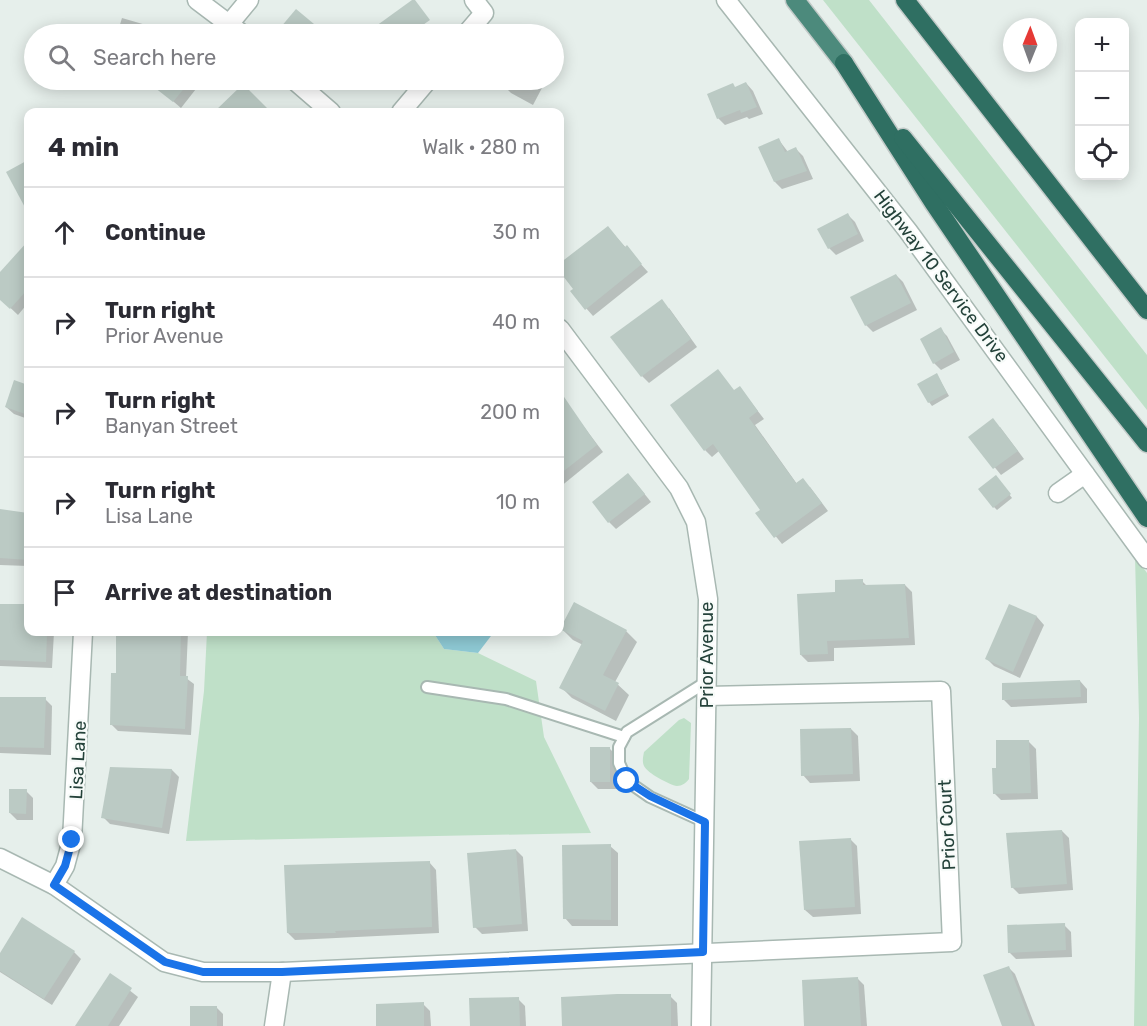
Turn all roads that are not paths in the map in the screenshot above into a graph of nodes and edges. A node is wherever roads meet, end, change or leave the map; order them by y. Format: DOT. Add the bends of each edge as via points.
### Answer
graph roads {
  1 [pos="197,0"];
  2 [pos="249,0"];
  3 [pos="474,0"];
  4 [pos="726,0"];
  5 [pos="795,0"];
  6 [pos="905,0"];
  7 [pos="229,24"];
  8 [pos="238,24"];
  9 [pos="475,24"];
  10 [pos="844,63"];
  11 [pos="306,90"];
  12 [pos="420,90"];
  13 [pos="326,108"];
  14 [pos="404,108"];
  15 [pos="1147,310"];
  16 [pos="564,335"];
  17 [pos="1147,443"];
  18 [pos="1084,474"];
  19 [pos="1058,493"];
  20 [pos="1147,518"];
  21 [pos="1147,559"];
  22 [pos="83,636"];
  23 [pos="428,687"];
  24 [pos="708,688"];
  25 [pos="624,737"];
  26 [pos="705,822"];
  27 [pos="0,858"];
  28 [pos="54,885"];
  29 [pos="703,952"];
  30 [pos="282,972"];
  31 [pos="274,1026"];
  32 [pos="288,1026"];
  33 [pos="701,1026"];
  1 -- 7 [label="street"];
  2 -- 8 [label="street"];
  3 -- 9 [label="street" via="484,13"];
  4 -- 18 [label="street, Highway 10 Service Drive" via="908,231"];
  5 -- 10 [label="highway"];
  6 -- 15 [label="highway"];
  10 -- 17 [label="highway"];
  10 -- 20 [label="highway"];
  11 -- 13 [label="street"];
  12 -- 14 [label="street"];
  16 -- 24 [label="street, Prior Avenue" via="679,488 696,522 708,598"];
  18 -- 19 [label="street"];
  18 -- 21 [label="street, Highway 10 Service Drive"];
  22 -- 28 [label="street, Lisa Lane" via="74,830 65,866"];
  23 -- 25 [label="lane" via="506,699"];
  24 -- 25 [label="lane"];
  24 -- 26 [label="street, Prior Avenue"];
  24 -- 29 [label="street, Prior Court" via="941,691 952,942"];
  25 -- 26 [label="lane" via="619,747 619,763 627,781"];
  26 -- 29 [label="street, Prior Avenue"];
  27 -- 28 [label="street"];
  28 -- 30 [label="street" via="165,962 203,972"];
  29 -- 30 [label="street"];
  29 -- 33 [label="street, Prior Avenue"];
  30 -- 31 [label="street"];
  30 -- 32 [label="street"];
}
